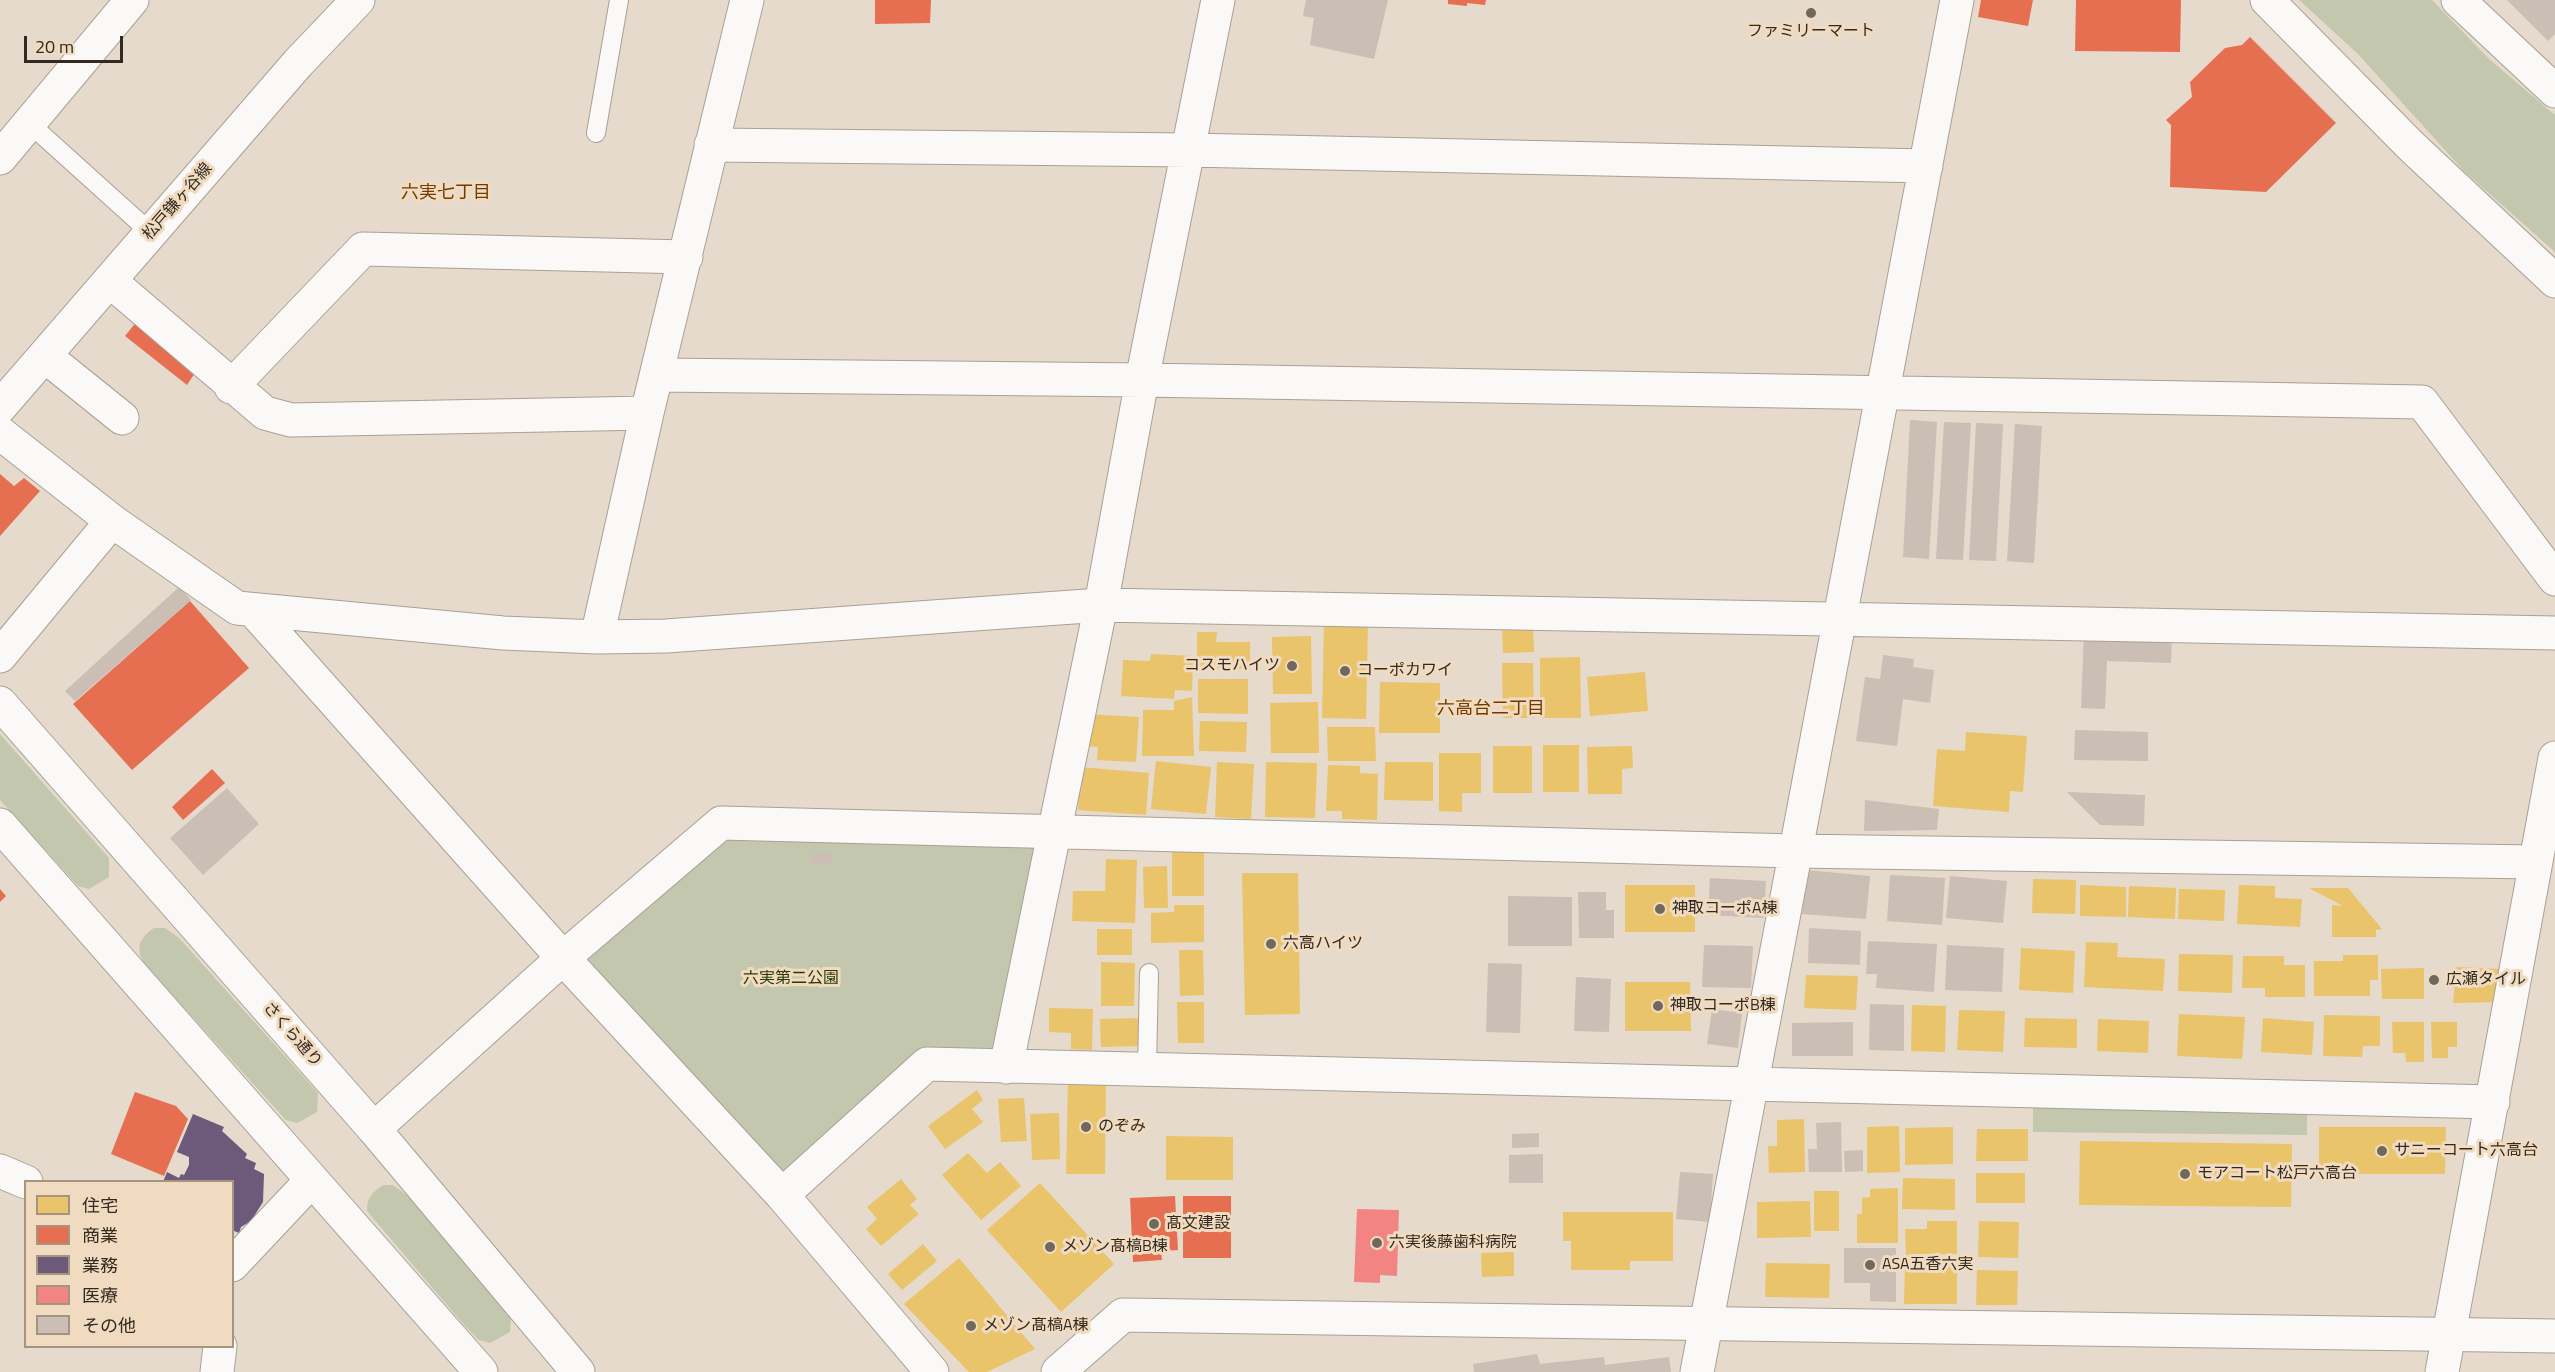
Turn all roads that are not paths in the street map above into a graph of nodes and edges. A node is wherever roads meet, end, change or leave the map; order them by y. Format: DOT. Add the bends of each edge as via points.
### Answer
graph roads {
  1 [pos="132,0"];
  2 [pos="358,0"];
  3 [pos="619,0"];
  4 [pos="747,0"];
  5 [pos="1218,0"];
  6 [pos="1957,0"];
  7 [pos="2267,0"];
  8 [pos="2458,0"];
  9 [pos="2555,92"];
  10 [pos="28,123"];
  11 [pos="596,133"];
  12 [pos="711,145"];
  13 [pos="1189,150"];
  14 [pos="0,159"];
  15 [pos="1926,166"];
  16 [pos="151,233"];
  17 [pos="686,257"];
  18 [pos="110,281"];
  19 [pos="2555,281"];
  20 [pos="45,356"];
  21 [pos="657,375"];
  22 [pos="1142,380"];
  23 [pos="231,387"];
  24 [pos="1883,392"];
  25 [pos="0,407"];
  26 [pos="646,413"];
  27 [pos="122,418"];
  28 [pos="0,433"];
  29 [pos="112,521"];
  30 [pos="2555,579"];
  31 [pos="1101,605"];
  32 [pos="253,610"];
  33 [pos="1840,619"];
  34 [pos="2555,633"];
  35 [pos="597,637"];
  36 [pos="0,656"];
  37 [pos="0,703"];
  38 [pos="2555,758"];
  39 [pos="0,825"];
  40 [pos="1055,832"];
  41 [pos="1796,851"];
  42 [pos="2536,862"];
  43 [pos="563,958"];
  44 [pos="1149,973"];
  45 [pos="1006,1067"];
  46 [pos="1147,1069"];
  47 [pos="1751,1083"];
  48 [pos="2493,1102"];
  49 [pos="374,1129"];
  50 [pos="0,1172"];
  51 [pos="24,1181"];
  52 [pos="311,1181"];
  53 [pos="782,1195"];
  54 [pos="234,1263"];
  55 [pos="1706,1323"];
  56 [pos="2448,1335"];
  57 [pos="2555,1336"];
  58 [pos="220,1348"];
  59 [pos="217,1372"];
  60 [pos="481,1372"];
  61 [pos="578,1372"];
  62 [pos="932,1372"];
  63 [pos="1058,1372"];
  64 [pos="1696,1372"];
  65 [pos="2442,1372"];
  1 -- 10 [label="street"];
  2 -- 16 [label="street, 松戸鎌ヶ谷線" via="298,63"];
  3 -- 11 [label="lane"];
  4 -- 12 [label="street"];
  5 -- 13 [label="street"];
  6 -- 15 [label="street"];
  7 -- 19 [label="street" via="2410,145"];
  8 -- 9 [label="street"];
  10 -- 14 [label="street"];
  10 -- 16 [label="lane"];
  12 -- 13 [label="street"];
  12 -- 17 [label="street"];
  13 -- 15 [label="street"];
  13 -- 22 [label="street"];
  15 -- 24 [label="street"];
  16 -- 18 [label="street, 松戸鎌ヶ谷線"];
  17 -- 21 [label="street"];
  17 -- 23 [label="street" via="363,249"];
  18 -- 20 [label="street, 松戸鎌ヶ谷線"];
  18 -- 23 [label="street"];
  20 -- 25 [label="street, 松戸鎌ヶ谷線"];
  20 -- 27 [label="street"];
  21 -- 22 [label="street"];
  21 -- 26 [label="street"];
  22 -- 24 [label="street"];
  22 -- 31 [label="street"];
  23 -- 26 [label="street" via="265,413 291,420"];
  24 -- 30 [label="street" via="2421,402"];
  24 -- 33 [label="street"];
  26 -- 35 [label="street"];
  28 -- 29 [label="street"];
  29 -- 32 [label="street" via="237,608"];
  29 -- 36 [label="street"];
  31 -- 33 [label="street"];
  31 -- 35 [label="street" via="666,636"];
  31 -- 40 [label="street"];
  32 -- 35 [label="street" via="503,633"];
  32 -- 43 [label="street"];
  33 -- 34 [label="street"];
  33 -- 41 [label="street"];
  37 -- 49 [label="street, さくら通り"];
  38 -- 42 [label="street"];
  39 -- 52 [label="street"];
  40 -- 41 [label="street"];
  40 -- 43 [label="street" via="721,823"];
  40 -- 45 [label="street"];
  41 -- 42 [label="street"];
  41 -- 47 [label="street"];
  42 -- 48 [label="street"];
  43 -- 49 [label="street"];
  43 -- 53 [label="street"];
  44 -- 46 [label="lane"];
  45 -- 46 [label="street"];
  45 -- 53 [label="street" via="927,1064"];
  46 -- 47 [label="street"];
  47 -- 48 [label="street"];
  47 -- 55 [label="street"];
  48 -- 56 [label="street"];
  49 -- 61 [label="street, さくら通り"];
  50 -- 51 [label="street"];
  52 -- 54 [label="street"];
  52 -- 60 [label="street"];
  53 -- 62 [label="street"];
  55 -- 56 [label="street"];
  55 -- 63 [label="street" via="1123,1315"];
  55 -- 64 [label="street"];
  56 -- 57 [label="street"];
  56 -- 65 [label="street"];
  58 -- 59 [label="street"];
}
